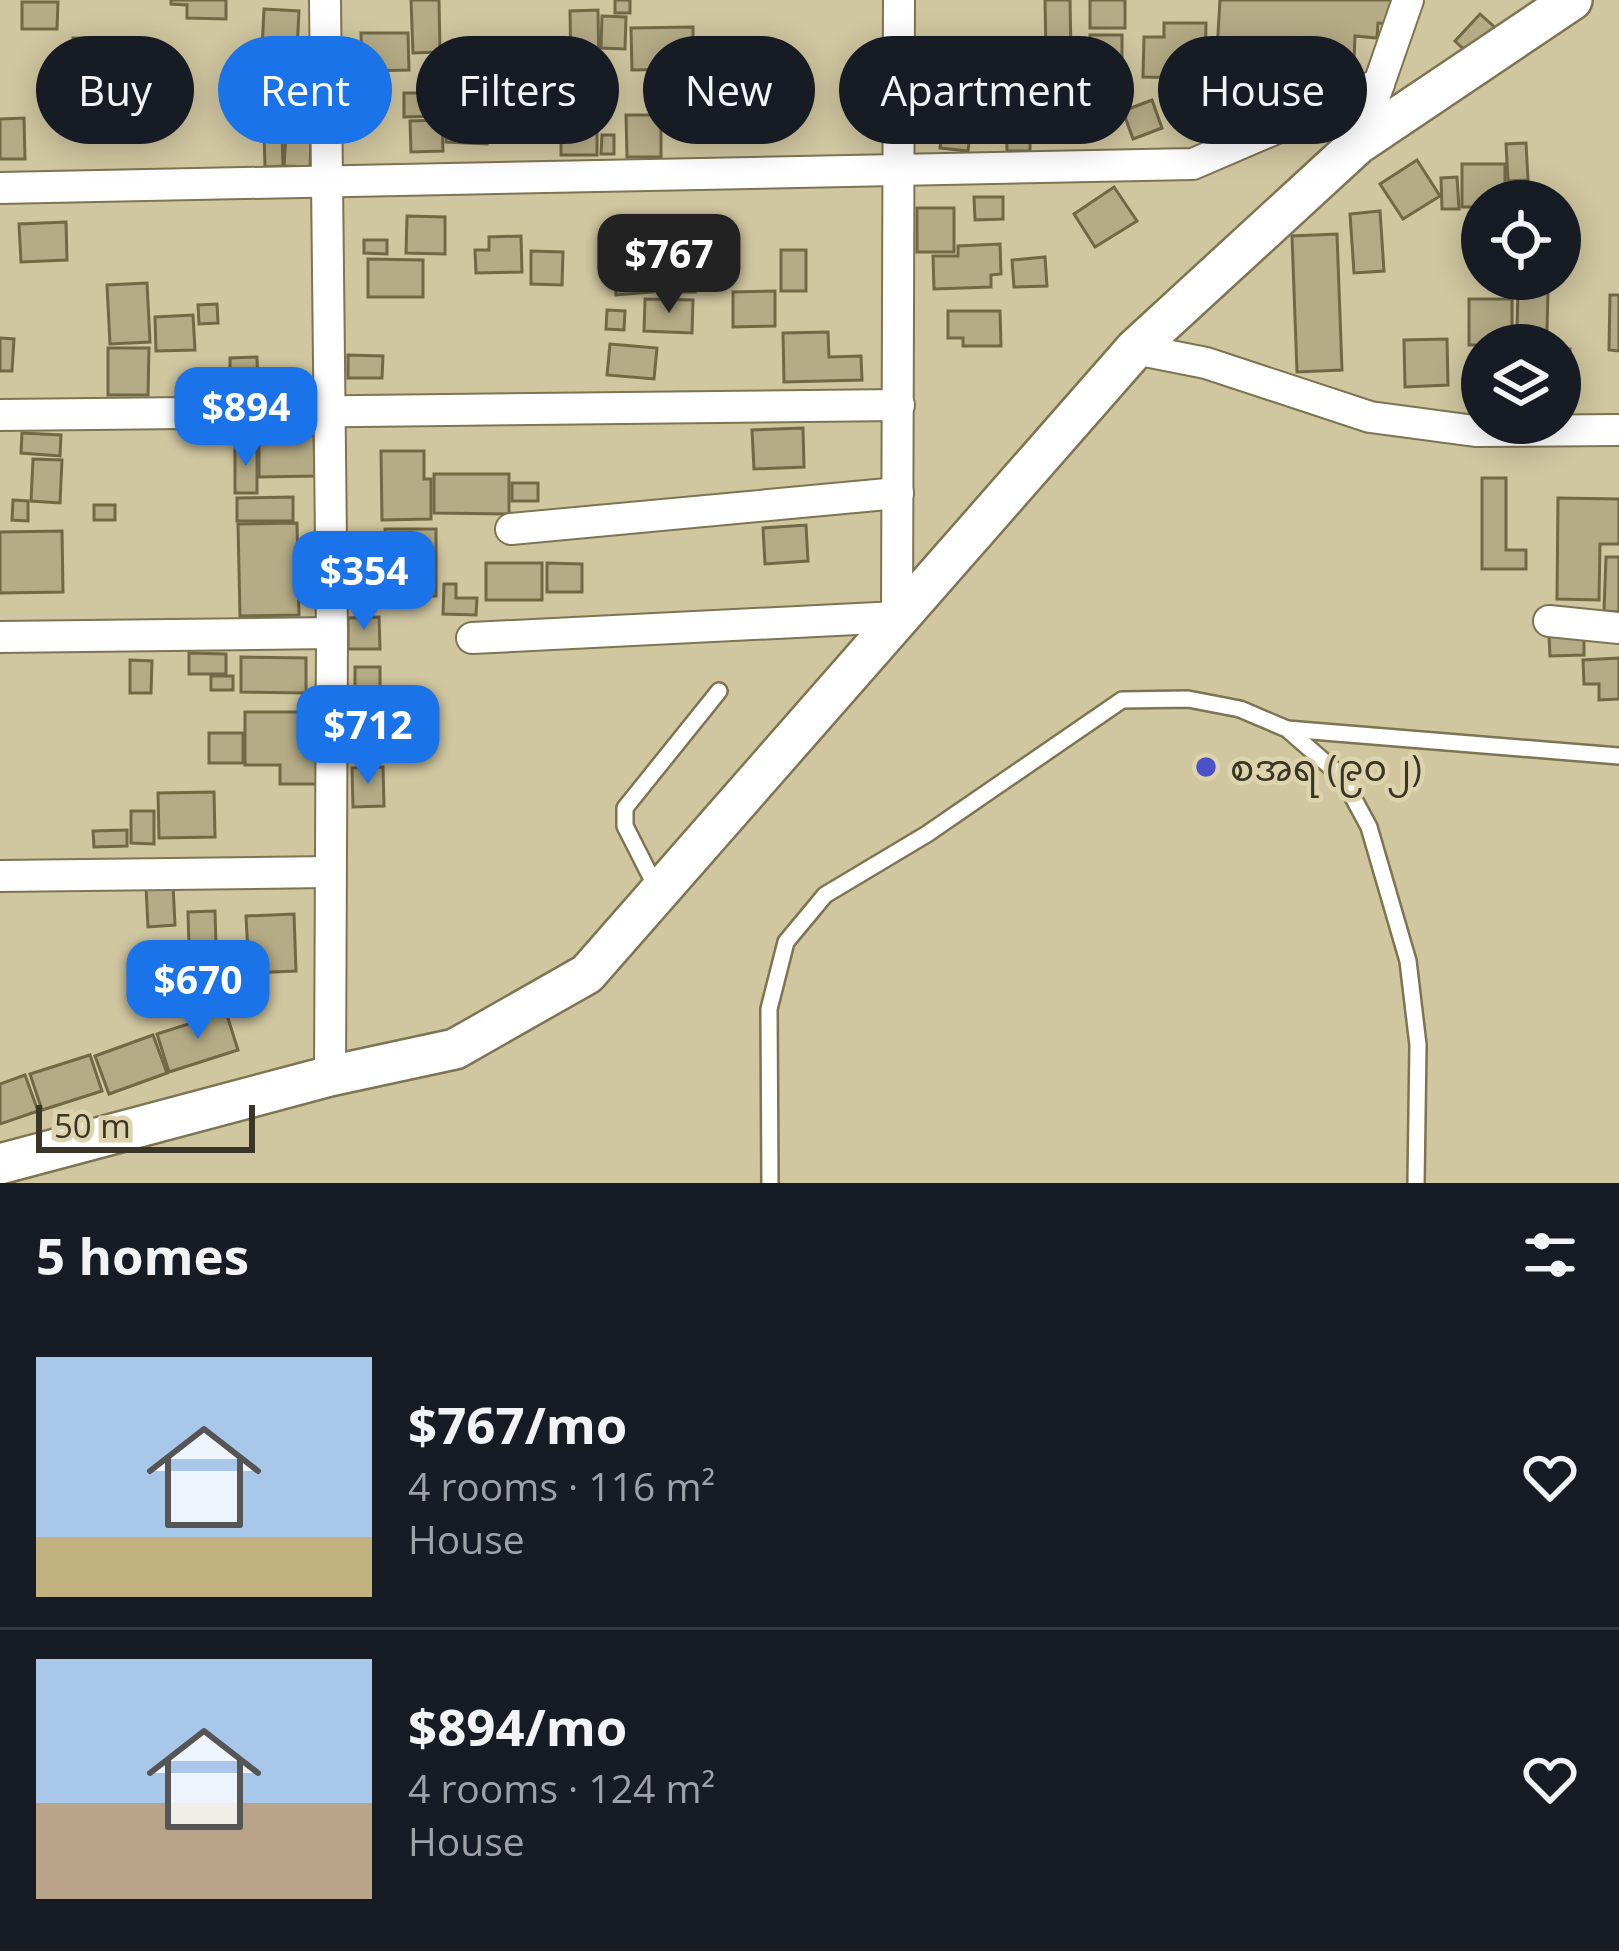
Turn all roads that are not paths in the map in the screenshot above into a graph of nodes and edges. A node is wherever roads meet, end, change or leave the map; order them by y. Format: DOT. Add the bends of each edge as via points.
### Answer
graph roads {
  1 [pos="325,0"];
  2 [pos="899,0"];
  3 [pos="1408,0"];
  4 [pos="1572,0"];
  5 [pos="1379,84"];
  6 [pos="1367,118"];
  7 [pos="1367,138"];
  8 [pos="1358,144"];
  9 [pos="900,172"];
  10 [pos="327,180"];
  11 [pos="0,188"];
  12 [pos="1135,349"];
  13 [pos="899,405"];
  14 [pos="327,411"];
  15 [pos="0,415"];
  16 [pos="1619,430"];
  17 [pos="898,494"];
  18 [pos="511,529"];
  19 [pos="898,617"];
  20 [pos="1549,621"];
  21 [pos="1619,628"];
  22 [pos="332,633"];
  23 [pos="0,637"];
  24 [pos="472,638"];
  25 [pos="719,691"];
  26 [pos="1288,729"];
  27 [pos="1619,756"];
  28 [pos="329,872"];
  29 [pos="0,876"];
  30 [pos="658,892"];
  31 [pos="330,1076"];
  32 [pos="0,1164"];
  33 [pos="770,1183"];
  34 [pos="1416,1183"];
  1 -- 10 [label="street"];
  2 -- 9 [label="street"];
  3 -- 5 [label="street"];
  4 -- 7 [label="street"];
  5 -- 6 [label="street"];
  5 -- 9 [label="street" via="1192,164"];
  8 -- 12 [label="street"];
  9 -- 10 [label="street"];
  9 -- 13 [label="street"];
  10 -- 11 [label="street"];
  10 -- 14 [label="street"];
  12 -- 16 [label="street" via="1206,363 1370,417 1475,431"];
  12 -- 19 [label="street"];
  13 -- 14 [label="street"];
  13 -- 17 [label="street"];
  14 -- 15 [label="street"];
  14 -- 22 [label="street"];
  17 -- 18 [label="street"];
  17 -- 19 [label="street"];
  19 -- 24 [label="street"];
  19 -- 30 [label="street"];
  20 -- 21 [label="street"];
  22 -- 23 [label="street"];
  22 -- 28 [label="street"];
  25 -- 30 [label="lane" via="625,808 625,826"];
  26 -- 27 [label="lane"];
  26 -- 33 [label="lane" via="1188,699 1122,700 825,895 786,942 769,1009"];
  26 -- 34 [label="lane" via="1342,777 1380,855 1408,961 1418,1045"];
  28 -- 29 [label="street"];
  28 -- 31 [label="street"];
  30 -- 31 [label="street" via="587,974 454,1049"];
  31 -- 32 [label="street"];
}
